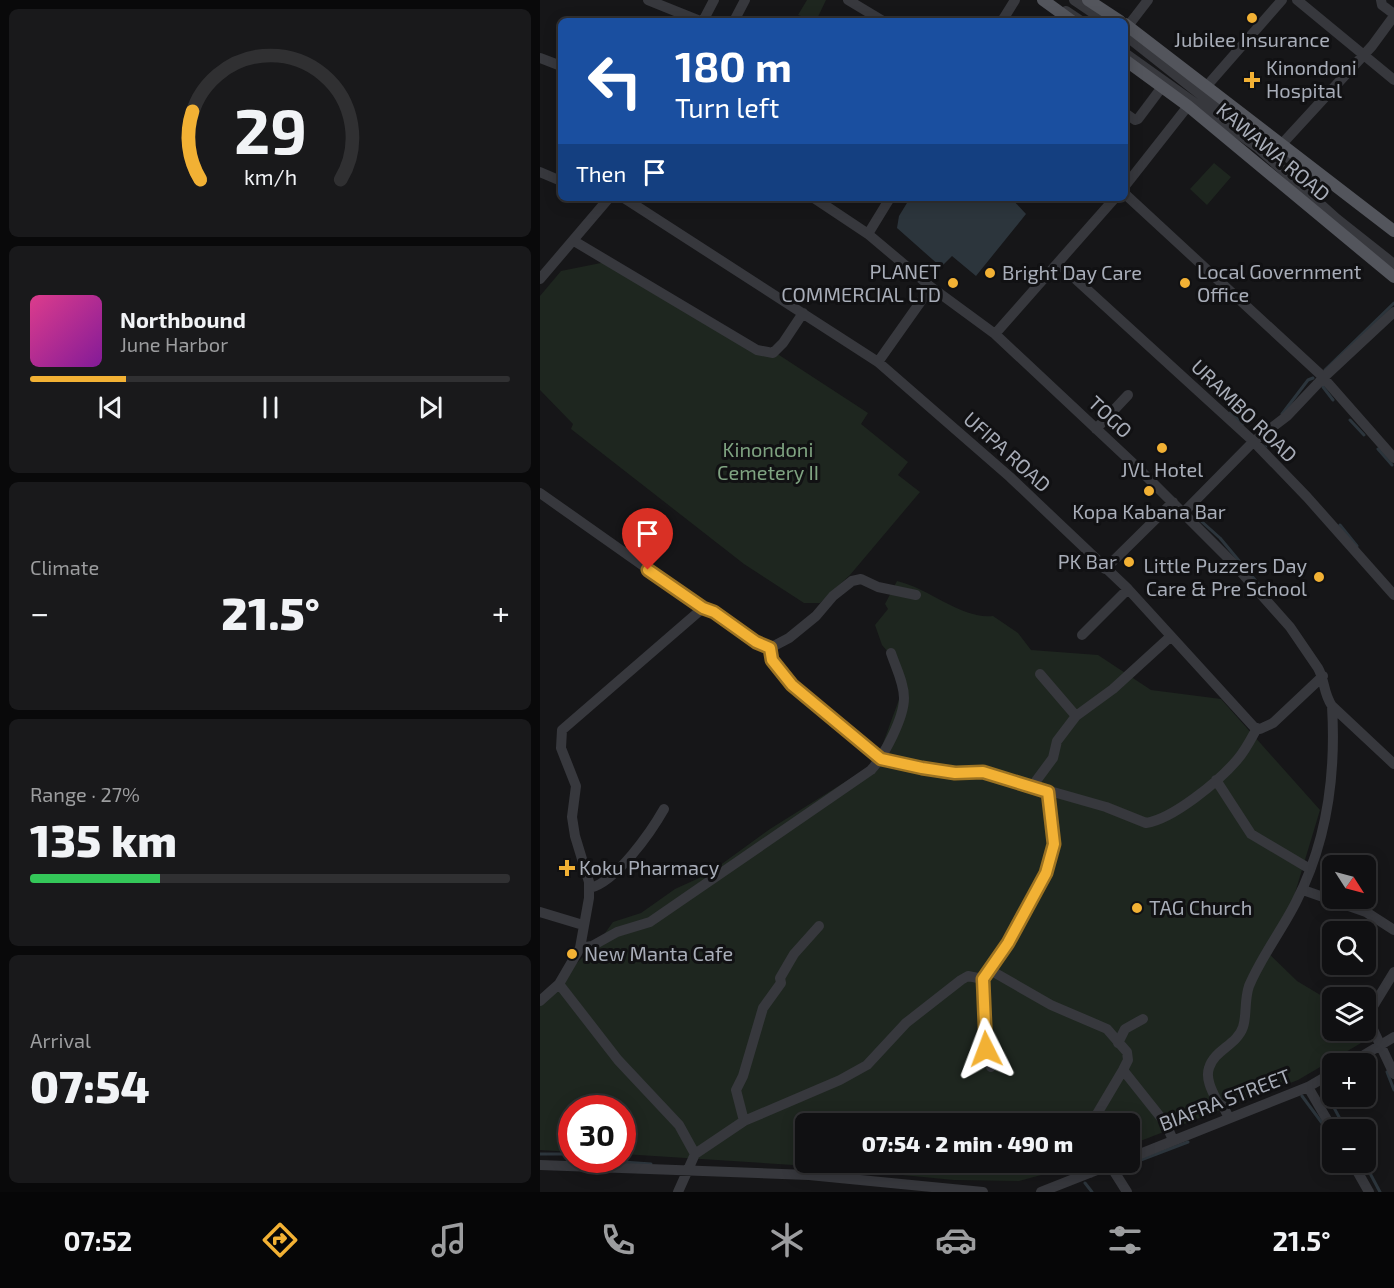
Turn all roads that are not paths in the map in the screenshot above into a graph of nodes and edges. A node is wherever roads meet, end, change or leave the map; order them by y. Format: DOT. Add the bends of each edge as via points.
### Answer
graph roads {
  1 [pos="648,0"];
  2 [pos="714,0"];
  3 [pos="745,0"];
  4 [pos="848,0"];
  5 [pos="1015,0"];
  6 [pos="1043,0"];
  7 [pos="1052,0"];
  8 [pos="1074,0"];
  9 [pos="1088,0"];
  10 [pos="1148,0"];
  11 [pos="1282,0"];
  12 [pos="1297,0"];
  13 [pos="1381,0"];
  14 [pos="1394,15"];
  15 [pos="693,18"];
  16 [pos="703,18"];
  17 [pos="736,18"];
  18 [pos="878,18"];
  19 [pos="1004,18"];
  20 [pos="1068,18"];
  21 [pos="1077,18"];
  22 [pos="1101,18"];
  23 [pos="1113,18"];
  24 [pos="1128,23"];
  25 [pos="1128,29"];
  26 [pos="1128,30"];
  27 [pos="1128,55"];
  28 [pos="1363,56"];
  29 [pos="540,58"];
  30 [pos="1128,62"];
  31 [pos="558,65"];
  32 [pos="1394,80"];
  33 [pos="1162,87"];
  34 [pos="1205,88"];
  35 [pos="1188,106"];
  36 [pos="1128,114"];
  37 [pos="1281,145"];
  38 [pos="540,172"];
  39 [pos="558,180"];
  40 [pos="1128,182"];
  41 [pos="1128,197"];
  42 [pos="605,201"];
  43 [pos="629,201"];
  44 [pos="818,201"];
  45 [pos="888,201"];
  46 [pos="1112,201"];
  47 [pos="1394,231"];
  48 [pos="868,234"];
  49 [pos="1394,237"];
  50 [pos="574,241"];
  51 [pos="1058,263"];
  52 [pos="1394,264"];
  53 [pos="545,266"];
  54 [pos="1394,277"];
  55 [pos="540,279"];
  56 [pos="932,287"];
  57 [pos="803,313"];
  58 [pos="1392,317"];
  59 [pos="995,334"];
  60 [pos="878,363"];
  61 [pos="1323,378"];
  62 [pos="1128,395"];
  63 [pos="1096,429"];
  64 [pos="1253,442"];
  65 [pos="1394,458"];
  66 [pos="540,493"];
  67 [pos="1173,502"];
  68 [pos="1183,513"];
  69 [pos="1105,569"];
  70 [pos="1128,589"];
  71 [pos="916,595"];
  72 [pos="1394,595"];
  73 [pos="703,608"];
  74 [pos="1082,635"];
  75 [pos="1170,637"];
  76 [pos="770,648"];
  77 [pos="891,653"];
  78 [pos="1041,674"];
  79 [pos="1323,676"];
  80 [pos="1332,706"];
  81 [pos="1076,716"];
  82 [pos="1257,728"];
  83 [pos="881,759"];
  84 [pos="1394,764"];
  85 [pos="1216,780"];
  86 [pos="1035,789"];
  87 [pos="1048,792"];
  88 [pos="664,809"];
  89 [pos="1310,869"];
  90 [pos="590,888"];
  91 [pos="1302,890"];
  92 [pos="540,912"];
  93 [pos="583,925"];
  94 [pos="819,926"];
  95 [pos="1394,930"];
  96 [pos="580,948"];
  97 [pos="1394,972"];
  98 [pos="986,975"];
  99 [pos="559,984"];
  100 [pos="540,1001"];
  101 [pos="1143,1019"];
  102 [pos="1394,1037"];
  103 [pos="1118,1043"];
  104 [pos="1380,1045"];
  105 [pos="1367,1053"];
  106 [pos="991,1067"];
  107 [pos="1124,1070"];
  108 [pos="1394,1074"];
  109 [pos="1322,1079"];
  110 [pos="1308,1087"];
  111 [pos="1098,1113"];
  112 [pos="1228,1118"];
  113 [pos="1327,1119"];
  114 [pos="744,1121"];
  115 [pos="1173,1140"];
  116 [pos="695,1154"];
  117 [pos="1140,1154"];
  118 [pos="540,1165"];
  119 [pos="686,1170"];
  120 [pos="1090,1173"];
  121 [pos="1118,1173"];
  122 [pos="1358,1173"];
  123 [pos="678,1192"];
  124 [pos="983,1192"];
  125 [pos="1041,1192"];
  126 [pos="1127,1192"];
  127 [pos="1369,1192"];
  1 -- 15 [label="street"];
  2 -- 16 [label="street"];
  3 -- 17 [label="street"];
  4 -- 18 [label="street"];
  5 -- 19 [label="street"];
  6 -- 20 [label="main road"];
  7 -- 21 [label="street"];
  8 -- 22 [label="street"];
  9 -- 23 [label="main road, KAWAWA ROAD"];
  10 -- 24 [label="street"];
  11 -- 34 [label="street"];
  12 -- 28 [label="street"];
  13 -- 14 [label="street"];
  14 -- 28 [label="street"];
  25 -- 34 [label="main road, KAWAWA ROAD"];
  26 -- 49 [label="street, KAWAWA ROAD" via="1220,110 1332,188"];
  27 -- 52 [label="street, KAWAWA ROAD" via="1258,148"];
  28 -- 32 [label="street"];
  28 -- 37 [label="street"];
  29 -- 31 [label="street"];
  30 -- 33 [label="main road, KAWAWA ROAD"];
  33 -- 35 [label="main road, KAWAWA ROAD"];
  33 -- 36 [label="street" via="1138,119"];
  34 -- 37 [label="main road, KAWAWA ROAD"];
  35 -- 40 [label="street"];
  35 -- 54 [label="main road, KAWAWA ROAD"];
  37 -- 47 [label="main road, KAWAWA ROAD"];
  38 -- 39 [label="street"];
  41 -- 61 [label="street"];
  42 -- 50 [label="street"];
  43 -- 57 [label="street, UFIPA ROAD"];
  44 -- 48 [label="street, TOGO"];
  45 -- 48 [label="street"];
  46 -- 51 [label="street"];
  48 -- 56 [label="street, TOGO"];
  50 -- 53 [label="street"];
  50 -- 57 [label="street" via="757,350 773,353"];
  51 -- 59 [label="street"];
  51 -- 64 [label="street, URAMBO ROAD"];
  53 -- 55 [label="street"];
  56 -- 59 [label="street, TOGO"];
  56 -- 60 [label="street"];
  57 -- 60 [label="street, UFIPA ROAD"];
  58 -- 61 [label="street"];
  59 -- 63 [label="street, TOGO"];
  60 -- 69 [label="street, UFIPA ROAD" via="1010,477"];
  61 -- 64 [label="street" via="1287,416"];
  61 -- 65 [label="street"];
  62 -- 63 [label="street"];
  63 -- 67 [label="street, TOGO"];
  64 -- 68 [label="street"];
  64 -- 72 [label="street, URAMBO ROAD"];
  66 -- 73 [label="street"];
  67 -- 68 [label="street, TOGO"];
  67 -- 69 [label="street"];
  68 -- 79 [label="street, TOGO" via="1277,611"];
  69 -- 70 [label="street, UFIPA ROAD"];
  70 -- 74 [label="street"];
  70 -- 75 [label="street, UFIPA ROAD"];
  71 -- 76 [label="street" via="861,579 852,580 816,616"];
  73 -- 76 [label="street"];
  73 -- 90 [label="street" via="562,730 561,748 576,786 572,817 577,848"];
  75 -- 81 [label="street" via="1113,689"];
  75 -- 82 [label="street, UFIPA ROAD"];
  76 -- 83 [label="street" via="772,660 792,685"];
  77 -- 83 [label="street" via="903,685 903,712"];
  78 -- 81 [label="street"];
  79 -- 80 [label="street, TOGO" via="1325,695"];
  79 -- 82 [label="street" via="1273,723"];
  80 -- 84 [label="street"];
  80 -- 89 [label="street" via="1329,803"];
  81 -- 86 [label="street" via="1057,741 1053,758 1036,781"];
  82 -- 85 [label="street" via="1239,758"];
  83 -- 86 [label="street" via="925,769 983,772"];
  83 -- 96 [label="street" via="860,779 650,922"];
  85 -- 87 [label="street" via="1168,814 1146,823 1106,807"];
  85 -- 89 [label="street" via="1251,834"];
  86 -- 87 [label="street"];
  87 -- 98 [label="street" via="1053,824 1051,857 1036,894"];
  88 -- 90 [label="street" via="642,843 606,882"];
  89 -- 91 [label="street"];
  90 -- 93 [label="street"];
  91 -- 95 [label="street" via="1366,912"];
  91 -- 112 [label="street" via="1253,978 1240,1034 1208,1069 1209,1081"];
  92 -- 93 [label="street"];
  93 -- 96 [label="street"];
  94 -- 114 [label="street" via="794,954 764,1008 736,1089"];
  96 -- 99 [label="street"];
  97 -- 104 [label="street" via="1369,1013"];
  98 -- 103 [label="street" via="1107,1029"];
  98 -- 106 [label="street" via="983,1034"];
  98 -- 114 [label="street" via="960,980 906,1023 873,1060 855,1073"];
  99 -- 100 [label="street"];
  99 -- 116 [label="street" via="618,1060 679,1125"];
  101 -- 103 [label="street" via="1125,1029"];
  102 -- 104 [label="street"];
  103 -- 107 [label="street" via="1128,1054"];
  104 -- 105 [label="street"];
  104 -- 108 [label="street"];
  107 -- 111 [label="street"];
  107 -- 115 [label="street" via="1166,1124"];
  109 -- 110 [label="street, BIAFRA STREET"];
  110 -- 112 [label="street, BIAFRA STREET"];
  110 -- 113 [label="street"];
  112 -- 115 [label="street, BIAFRA STREET"];
  114 -- 116 [label="street"];
  115 -- 117 [label="street, BIAFRA STREET"];
  116 -- 119 [label="street"];
  118 -- 119 [label="street"];
  119 -- 123 [label="street"];
  119 -- 124 [label="street" via="809,1175"];
  120 -- 125 [label="street"];
  121 -- 126 [label="street"];
  122 -- 127 [label="street"];
}
